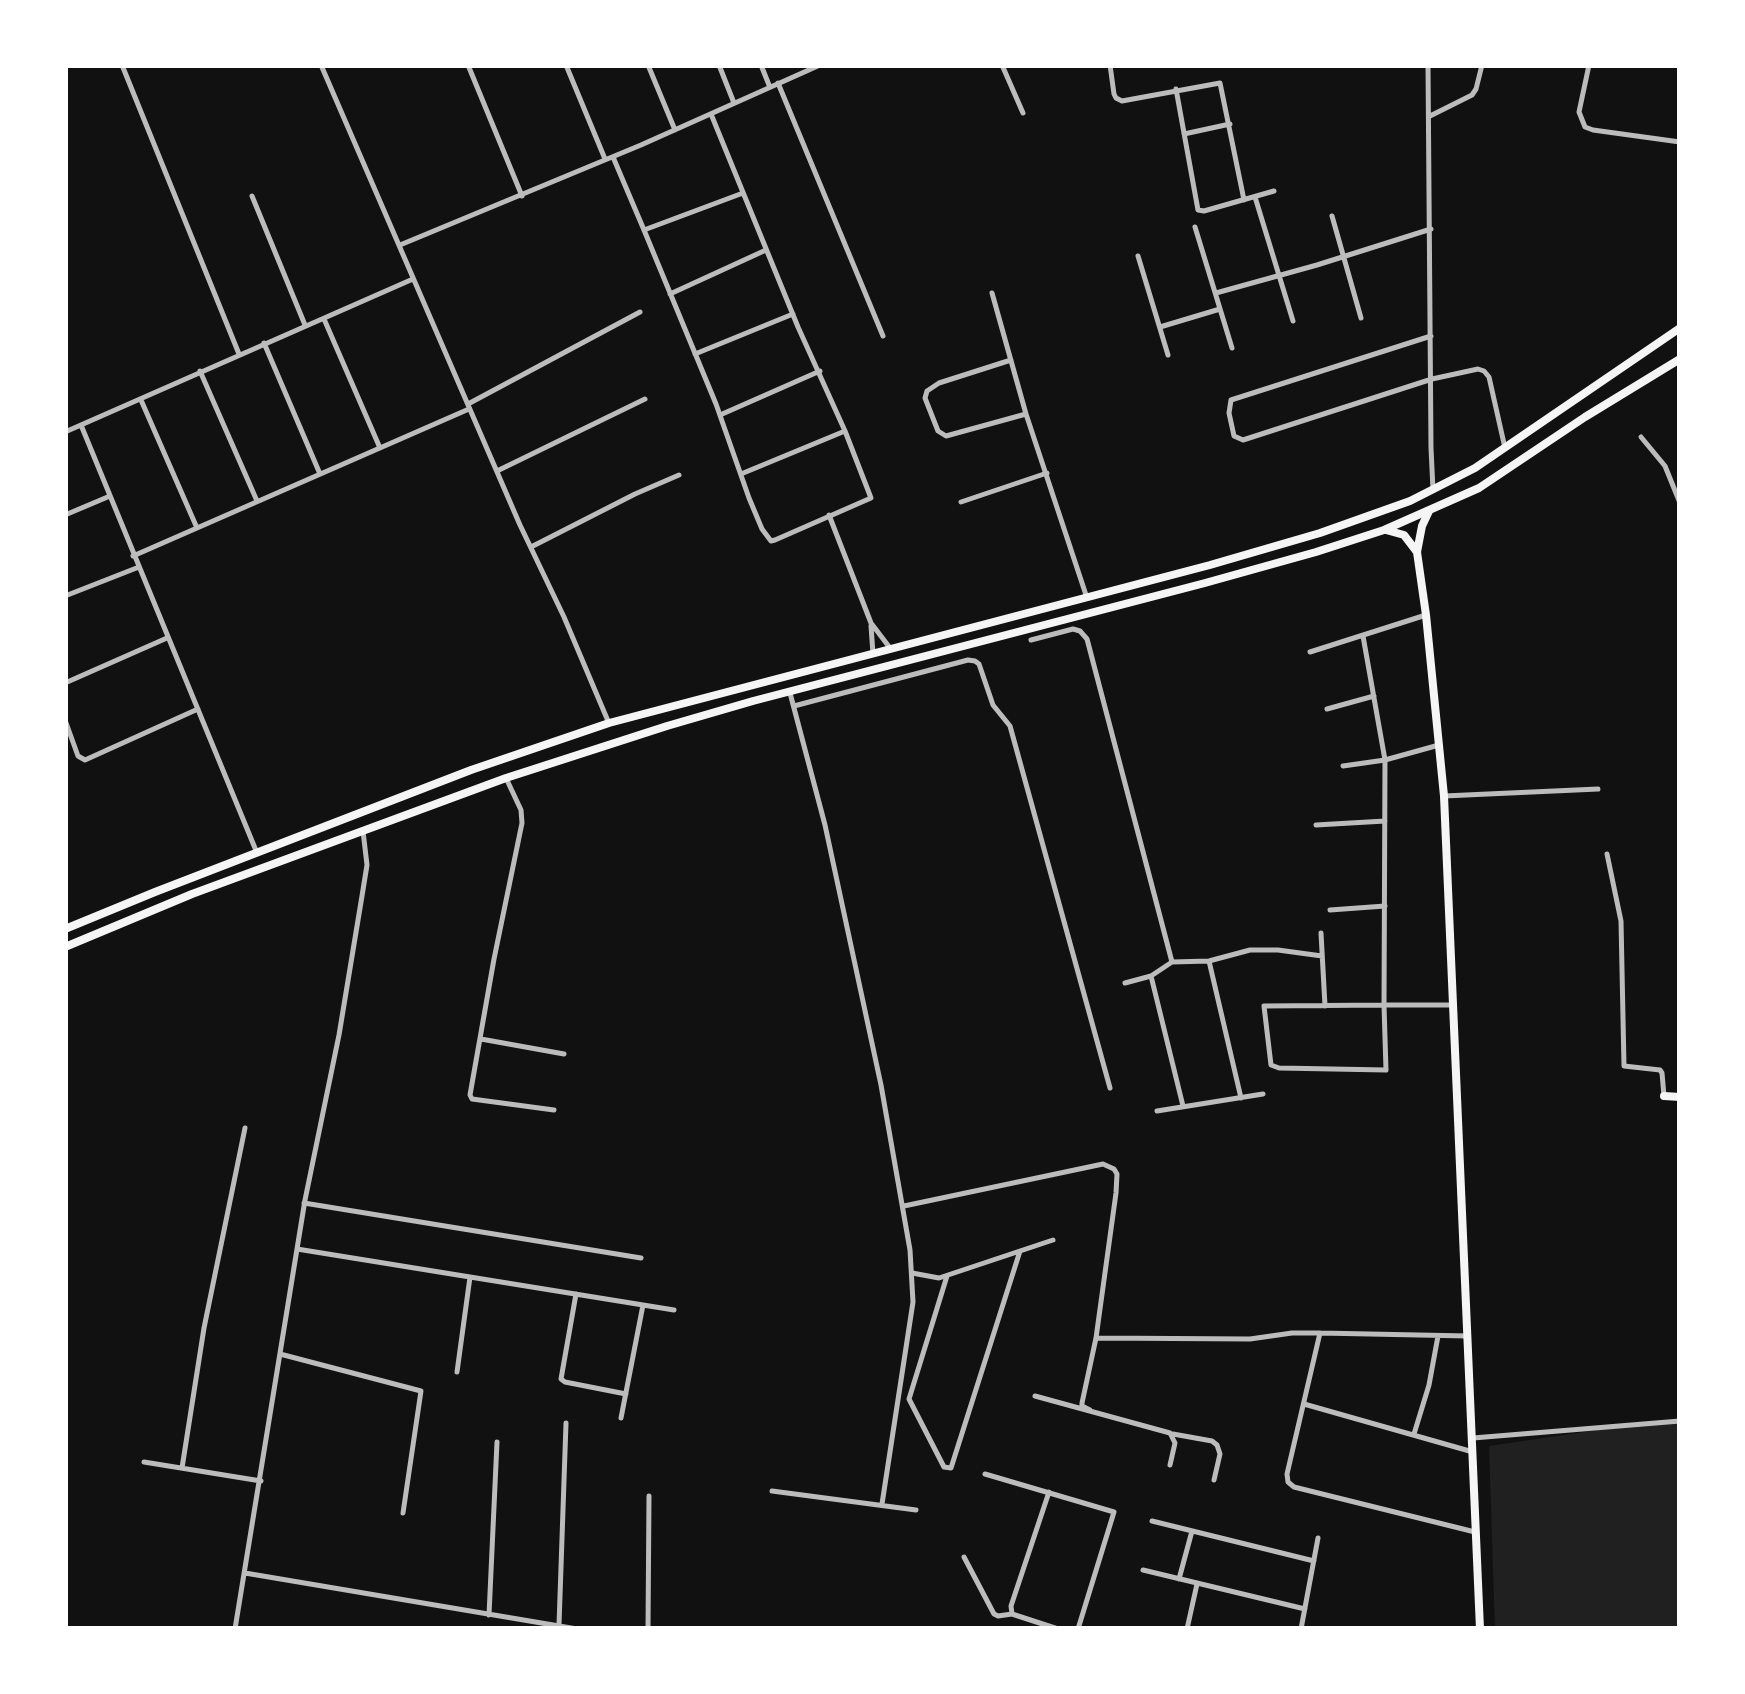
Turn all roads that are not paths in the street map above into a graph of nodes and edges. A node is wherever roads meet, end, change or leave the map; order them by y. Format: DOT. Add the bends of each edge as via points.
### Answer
graph roads {
  1 [pos="122,65"];
  2 [pos="321,65"];
  3 [pos="468,65"];
  4 [pos="566,65"];
  5 [pos="648,65"];
  6 [pos="719,65"];
  7 [pos="761,65"];
  8 [pos="820,65"];
  9 [pos="1002,65"];
  10 [pos="1110,65"];
  11 [pos="1428,65"];
  12 [pos="1482,65"];
  13 [pos="1590,65"];
  14 [pos="778,83"];
  15 [pos="769,87"];
  16 [pos="1176,90"];
  17 [pos="734,103"];
  18 [pos="1024,113"];
  19 [pos="710,114"];
  20 [pos="1430,116"];
  21 [pos="1230,124"];
  22 [pos="675,130"];
  23 [pos="1184,134"];
  24 [pos="1680,142"];
  25 [pos="610,159"];
  26 [pos="1274,191"];
  27 [pos="744,193"];
  28 [pos="252,196"];
  29 [pos="522,196"];
  30 [pos="1256,197"];
  31 [pos="1244,200"];
  32 [pos="1332,216"];
  33 [pos="1196,226"];
  34 [pos="1431,229"];
  35 [pos="644,230"];
  36 [pos="400,245"];
  37 [pos="766,250"];
  38 [pos="1138,256"];
  39 [pos="1343,256"];
  40 [pos="1278,275"];
  41 [pos="413,279"];
  42 [pos="1216,292"];
  43 [pos="992,293"];
  44 [pos="670,294"];
  45 [pos="1220,309"];
  46 [pos="640,312"];
  47 [pos="792,314"];
  48 [pos="1361,318"];
  49 [pos="324,319"];
  50 [pos="1293,321"];
  51 [pos="305,325"];
  52 [pos="1160,327"];
  53 [pos="1680,328"];
  54 [pos="883,336"];
  55 [pos="1432,336"];
  56 [pos="264,343"];
  57 [pos="1232,348"];
  58 [pos="239,354"];
  59 [pos="695,354"];
  60 [pos="1168,355"];
  61 [pos="1680,359"];
  62 [pos="1011,360"];
  63 [pos="200,371"];
  64 [pos="820,371"];
  65 [pos="1432,379"];
  66 [pos="645,399"];
  67 [pos="141,400"];
  68 [pos="469,406"];
  69 [pos="1026,414"];
  70 [pos="720,415"];
  71 [pos="81,426"];
  72 [pos="845,431"];
  73 [pos="65,432"];
  74 [pos="1641,437"];
  75 [pos="380,448"];
  76 [pos="1505,448"];
  77 [pos="497,471"];
  78 [pos="1046,473"];
  79 [pos="320,474"];
  80 [pos="741,474"];
  81 [pos="679,475"];
  82 [pos="1433,490"];
  83 [pos="110,496"];
  84 [pos="258,502"];
  85 [pos="961,502"];
  86 [pos="1680,503"];
  87 [pos="1430,510"];
  88 [pos="65,515"];
  89 [pos="830,515"];
  90 [pos="197,528"];
  91 [pos="1384,530"];
  92 [pos="532,547"];
  93 [pos="1418,552"];
  94 [pos="133,556"];
  95 [pos="139,567"];
  96 [pos="65,596"];
  97 [pos="1087,598"];
  98 [pos="1426,614"];
  99 [pos="871,623"];
  100 [pos="1362,636"];
  101 [pos="168,637"];
  102 [pos="1031,640"];
  103 [pos="892,650"];
  104 [pos="1310,652"];
  105 [pos="872,654"];
  106 [pos="65,683"];
  107 [pos="790,692"];
  108 [pos="1374,696"];
  109 [pos="794,706"];
  110 [pos="198,709"];
  111 [pos="1327,709"];
  112 [pos="65,720"];
  113 [pos="609,723"];
  114 [pos="1439,745"];
  115 [pos="1385,760"];
  116 [pos="1343,766"];
  117 [pos="506,778"];
  118 [pos="1598,789"];
  119 [pos="1444,796"];
  120 [pos="1385,822"];
  121 [pos="1316,825"];
  122 [pos="362,831"];
  123 [pos="257,853"];
  124 [pos="1607,854"];
  125 [pos="1385,906"];
  126 [pos="1330,910"];
  127 [pos="65,929"];
  128 [pos="1321,934"];
  129 [pos="65,947"];
  130 [pos="1322,956"];
  131 [pos="1209,961"];
  132 [pos="1172,962"];
  133 [pos="1151,976"];
  134 [pos="1126,983"];
  135 [pos="1454,1004"];
  136 [pos="1384,1005"];
  137 [pos="1325,1006"];
  138 [pos="482,1040"];
  139 [pos="564,1054"];
  140 [pos="1110,1088"];
  141 [pos="1263,1094"];
  142 [pos="1664,1096"];
  143 [pos="1241,1098"];
  144 [pos="1680,1098"];
  145 [pos="1183,1106"];
  146 [pos="554,1110"];
  147 [pos="1157,1110"];
  148 [pos="245,1128"];
  149 [pos="304,1203"];
  150 [pos="904,1206"];
  151 [pos="1053,1240"];
  152 [pos="297,1249"];
  153 [pos="1020,1252"];
  154 [pos="642,1258"];
  155 [pos="912,1273"];
  156 [pos="947,1276"];
  157 [pos="470,1277"];
  158 [pos="576,1294"];
  159 [pos="643,1305"];
  160 [pos="674,1310"];
  161 [pos="1320,1333"];
  162 [pos="1438,1336"];
  163 [pos="1468,1336"];
  164 [pos="1096,1338"];
  165 [pos="280,1354"];
  166 [pos="457,1372"];
  167 [pos="626,1394"];
  168 [pos="1035,1396"];
  169 [pos="1304,1404"];
  170 [pos="1090,1410"];
  171 [pos="622,1418"];
  172 [pos="1680,1421"];
  173 [pos="566,1423"];
  174 [pos="1170,1433"];
  175 [pos="1414,1434"];
  176 [pos="1473,1438"];
  177 [pos="498,1442"];
  178 [pos="1473,1452"];
  179 [pos="144,1462"];
  180 [pos="1170,1465"];
  181 [pos="182,1468"];
  182 [pos="984,1474"];
  183 [pos="260,1480"];
  184 [pos="1214,1480"];
  185 [pos="772,1491"];
  186 [pos="1049,1492"];
  187 [pos="650,1496"];
  188 [pos="882,1504"];
  189 [pos="916,1510"];
  190 [pos="403,1513"];
  191 [pos="1152,1521"];
  192 [pos="1192,1531"];
  193 [pos="1475,1532"];
  194 [pos="1318,1538"];
  195 [pos="964,1557"];
  196 [pos="1314,1562"];
  197 [pos="1143,1570"];
  198 [pos="245,1573"];
  199 [pos="1179,1579"];
  200 [pos="1198,1584"];
  201 [pos="1305,1609"];
  202 [pos="489,1614"];
  203 [pos="1012,1614"];
  204 [pos="559,1626"];
  205 [pos="235,1629"];
  206 [pos="576,1629"];
  207 [pos="648,1629"];
  208 [pos="1058,1629"];
  209 [pos="1078,1629"];
  210 [pos="1187,1629"];
  211 [pos="1301,1629"];
  212 [pos="1480,1629"];
  1 -- 58 [label="street"];
  2 -- 36 [label="street"];
  3 -- 29 [label="street"];
  4 -- 25 [label="street"];
  5 -- 22 [label="street"];
  6 -- 17 [label="street"];
  7 -- 15 [label="street"];
  8 -- 14 [label="street"];
  9 -- 18 [label="street"];
  10 -- 16 [label="street" via="1119,100"];
  11 -- 20 [label="street"];
  12 -- 20 [label="street" via="1472,95"];
  13 -- 24 [label="street" via="1579,112 1584,126"];
  14 -- 15 [label="street"];
  14 -- 54 [label="street"];
  15 -- 17 [label="street"];
  16 -- 21 [label="street" via="1220,83"];
  16 -- 23 [label="street"];
  17 -- 19 [label="street"];
  19 -- 22 [label="street"];
  19 -- 27 [label="street"];
  20 -- 34 [label="street"];
  21 -- 23 [label="street"];
  21 -- 31 [label="street"];
  22 -- 25 [label="street"];
  23 -- 31 [label="street" via="1198,210"];
  25 -- 29 [label="street"];
  25 -- 35 [label="street"];
  26 -- 30 [label="street"];
  27 -- 35 [label="street"];
  27 -- 37 [label="street"];
  28 -- 51 [label="street"];
  29 -- 36 [label="street"];
  30 -- 31 [label="street"];
  30 -- 40 [label="street"];
  32 -- 39 [label="street"];
  33 -- 42 [label="street"];
  34 -- 39 [label="street"];
  34 -- 55 [label="street"];
  35 -- 44 [label="street"];
  36 -- 41 [label="street"];
  37 -- 44 [label="street"];
  37 -- 47 [label="street"];
  38 -- 52 [label="street"];
  39 -- 40 [label="street"];
  39 -- 48 [label="street"];
  40 -- 42 [label="street"];
  40 -- 50 [label="street"];
  41 -- 49 [label="street"];
  41 -- 68 [label="street"];
  42 -- 45 [label="street"];
  43 -- 62 [label="street"];
  44 -- 59 [label="street"];
  45 -- 52 [label="street"];
  45 -- 57 [label="street"];
  46 -- 68 [label="street"];
  47 -- 59 [label="street"];
  47 -- 64 [label="street"];
  49 -- 51 [label="street"];
  49 -- 75 [label="street"];
  51 -- 56 [label="street"];
  52 -- 60 [label="street"];
  53 -- 76 [label="main road"];
  55 -- 65 [label="street"];
  55 -- 65 [label="street" via="1231,400 1228,413 1234,436 1243,440"];
  56 -- 58 [label="street"];
  56 -- 79 [label="street"];
  58 -- 63 [label="street"];
  59 -- 70 [label="street"];
  61 -- 87 [label="main road" via="1479,488"];
  62 -- 69 [label="street"];
  62 -- 69 [label="street" via="939,383 924,398 946,436"];
  63 -- 67 [label="street"];
  63 -- 84 [label="street"];
  64 -- 70 [label="street"];
  64 -- 72 [label="street"];
  65 -- 76 [label="street" via="1475,369 1487,374"];
  65 -- 82 [label="street"];
  66 -- 77 [label="street"];
  67 -- 71 [label="street"];
  67 -- 90 [label="street"];
  68 -- 75 [label="street"];
  68 -- 77 [label="street"];
  69 -- 78 [label="street"];
  70 -- 80 [label="street"];
  71 -- 73 [label="street"];
  71 -- 83 [label="street"];
  72 -- 80 [label="street"];
  72 -- 89 [label="street" via="871,498"];
  74 -- 86 [label="street" via="1665,466"];
  75 -- 79 [label="street"];
  76 -- 82 [label="main road"];
  77 -- 92 [label="street"];
  78 -- 85 [label="street"];
  78 -- 97 [label="street"];
  79 -- 84 [label="street"];
  80 -- 89 [label="street" via="770,540"];
  81 -- 92 [label="street"];
  82 -- 97 [label="main road" via="1320,534"];
  83 -- 88 [label="street"];
  83 -- 94 [label="street"];
  84 -- 90 [label="street"];
  87 -- 91 [label="main road"];
  87 -- 93 [label="main road"];
  89 -- 99 [label="street"];
  90 -- 94 [label="street"];
  91 -- 93 [label="main road" via="1404,535"];
  91 -- 107 [label="main road"];
  92 -- 113 [label="street"];
  93 -- 98 [label="main road"];
  94 -- 95 [label="street"];
  95 -- 96 [label="street"];
  95 -- 101 [label="street"];
  97 -- 103 [label="main road"];
  98 -- 100 [label="street"];
  98 -- 114 [label="main road"];
  99 -- 103 [label="street"];
  99 -- 105 [label="street"];
  100 -- 104 [label="street"];
  100 -- 108 [label="street"];
  101 -- 106 [label="street"];
  101 -- 110 [label="street"];
  102 -- 132 [label="street" via="1073,629 1087,639"];
  103 -- 105 [label="main road"];
  105 -- 113 [label="main road"];
  107 -- 109 [label="street"];
  107 -- 117 [label="main road"];
  108 -- 111 [label="street"];
  108 -- 115 [label="street"];
  109 -- 140 [label="street" via="968,660 979,664 993,705 1010,726"];
  109 -- 150 [label="street"];
  110 -- 112 [label="street" via="84,760"];
  110 -- 123 [label="street"];
  113 -- 123 [label="main road"];
  114 -- 115 [label="street"];
  114 -- 119 [label="main road"];
  115 -- 116 [label="street"];
  115 -- 120 [label="street"];
  117 -- 122 [label="main road"];
  117 -- 138 [label="street" via="522,823"];
  118 -- 119 [label="street"];
  119 -- 135 [label="main road"];
  120 -- 121 [label="street"];
  120 -- 125 [label="street"];
  122 -- 129 [label="main road"];
  122 -- 149 [label="street" via="365,881"];
  123 -- 127 [label="main road"];
  124 -- 142 [label="street" via="1621,921 1624,1066 1660,1070"];
  125 -- 126 [label="street"];
  125 -- 136 [label="street"];
  128 -- 130 [label="street"];
  130 -- 131 [label="street" via="1259,949"];
  130 -- 137 [label="street"];
  131 -- 132 [label="street"];
  131 -- 143 [label="street"];
  132 -- 133 [label="street"];
  133 -- 134 [label="street"];
  133 -- 145 [label="street"];
  135 -- 136 [label="street"];
  135 -- 163 [label="main road"];
  136 -- 137 [label="street"];
  136 -- 137 [label="street" via="1386,1070 1271,1065 1264,1006"];
  138 -- 139 [label="street"];
  138 -- 146 [label="street" via="472,1098"];
  141 -- 143 [label="street"];
  142 -- 144 [label="main road"];
  143 -- 145 [label="street"];
  145 -- 147 [label="street"];
  148 -- 181 [label="street"];
  149 -- 152 [label="street"];
  149 -- 154 [label="street"];
  150 -- 155 [label="street"];
  150 -- 164 [label="street" via="1111,1166 1116,1192"];
  151 -- 153 [label="street"];
  152 -- 157 [label="street"];
  152 -- 165 [label="street"];
  153 -- 156 [label="street"];
  153 -- 156 [label="street" via="951,1468 944,1468 910,1398"];
  155 -- 156 [label="street"];
  155 -- 188 [label="street"];
  157 -- 158 [label="street"];
  157 -- 166 [label="street"];
  158 -- 159 [label="street"];
  158 -- 167 [label="street" via="561,1379"];
  159 -- 160 [label="street"];
  159 -- 167 [label="street"];
  161 -- 162 [label="street"];
  161 -- 164 [label="street"];
  161 -- 169 [label="street"];
  162 -- 163 [label="street"];
  162 -- 175 [label="street"];
  163 -- 176 [label="main road"];
  164 -- 170 [label="street" via="1082,1403"];
  165 -- 183 [label="street"];
  165 -- 190 [label="street" via="421,1391"];
  167 -- 171 [label="street"];
  168 -- 170 [label="street"];
  169 -- 175 [label="street"];
  169 -- 193 [label="street" via="1286,1474 1294,1487"];
  170 -- 174 [label="street"];
  172 -- 176 [label="street"];
  173 -- 204 [label="street"];
  174 -- 180 [label="street"];
  174 -- 184 [label="street" via="1217,1445"];
  175 -- 178 [label="street"];
  176 -- 178 [label="main road"];
  177 -- 202 [label="street"];
  178 -- 193 [label="main road"];
  179 -- 181 [label="street"];
  181 -- 183 [label="street"];
  182 -- 186 [label="street"];
  183 -- 198 [label="street"];
  185 -- 188 [label="street"];
  186 -- 203 [label="street"];
  186 -- 209 [label="street" via="1114,1512"];
  187 -- 207 [label="street"];
  188 -- 189 [label="street"];
  191 -- 192 [label="street"];
  192 -- 196 [label="street"];
  192 -- 199 [label="street"];
  193 -- 212 [label="main road"];
  194 -- 196 [label="street"];
  195 -- 203 [label="street" via="994,1614"];
  196 -- 201 [label="street"];
  197 -- 199 [label="street"];
  198 -- 202 [label="street"];
  198 -- 205 [label="street"];
  199 -- 200 [label="street"];
  200 -- 201 [label="street"];
  200 -- 210 [label="street"];
  201 -- 211 [label="street"];
  202 -- 204 [label="street"];
  203 -- 208 [label="street"];
  204 -- 206 [label="street"];
}
